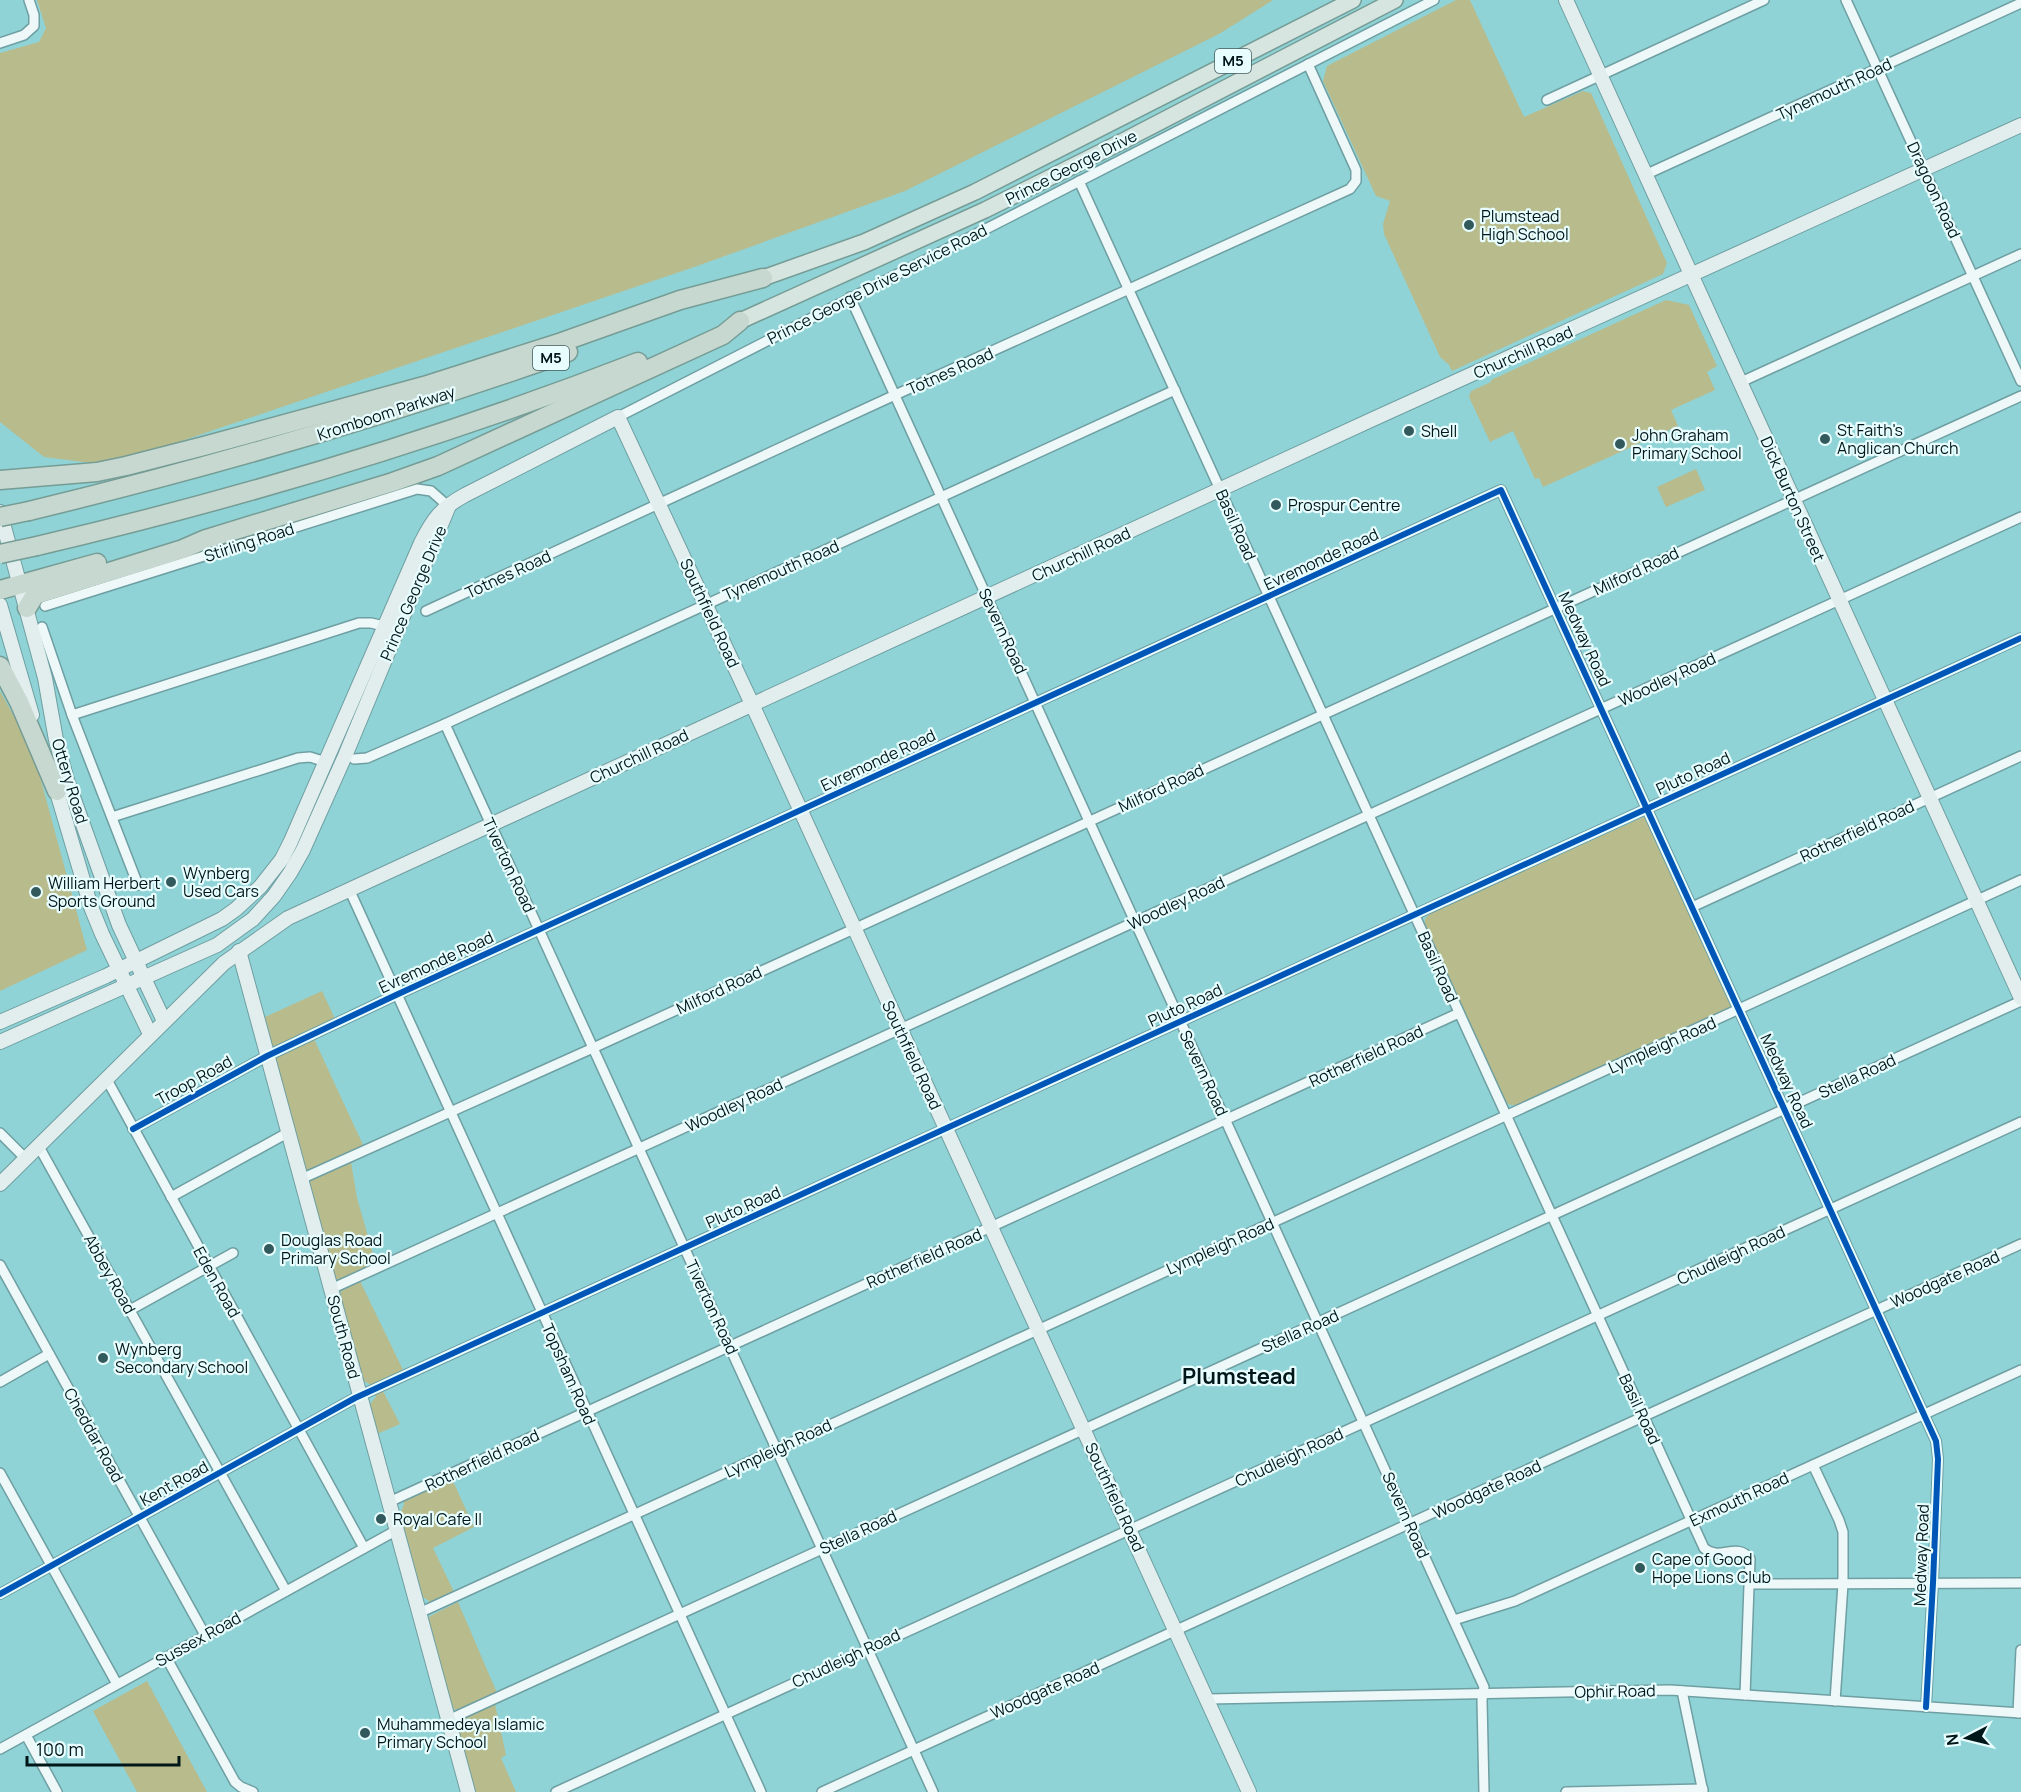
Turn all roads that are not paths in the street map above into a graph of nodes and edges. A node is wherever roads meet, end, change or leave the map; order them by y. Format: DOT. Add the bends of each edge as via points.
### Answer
graph roads {
  1 [pos="29,0"];
  2 [pos="1353,0"];
  3 [pos="1395,0"];
  4 [pos="1434,0"];
  5 [pos="1566,0"];
  6 [pos="1764,0"];
  7 [pos="1846,0"];
  8 [pos="2021,3"];
  9 [pos="0,43"];
  10 [pos="1308,64"];
  11 [pos="1878,69"];
  12 [pos="1601,74"];
  13 [pos="1547,100"];
  14 [pos="2021,125"];
  15 [pos="1924,169"];
  16 [pos="1647,174"];
  17 [pos="1079,181"];
  18 [pos="2021,254"];
  19 [pos="1691,276"];
  20 [pos="1973,276"];
  21 [pos="763,278"];
  22 [pos="1129,290"];
  23 [pos="850,297"];
  24 [pos="740,321"];
  25 [pos="2021,381"];
  26 [pos="1741,382"];
  27 [pos="1174,390"];
  28 [pos="895,395"];
  29 [pos="2021,396"];
  30 [pos="618,417"];
  31 [pos="0,480"];
  32 [pos="1501,490"];
  33 [pos="1220,491"];
  34 [pos="942,497"];
  35 [pos="1794,500"];
  36 [pos="660,504"];
  37 [pos="448,506"];
  38 [pos="0,512"];
  39 [pos="0,517"];
  40 [pos="2021,517"];
  41 [pos="206,539"];
  42 [pos="0,554"];
  43 [pos="21,584"];
  44 [pos="0,590"];
  45 [pos="987,597"];
  46 [pos="1269,598"];
  47 [pos="1839,600"];
  48 [pos="705,604"];
  49 [pos="0,605"];
  50 [pos="36,607"];
  51 [pos="1556,608"];
  52 [pos="426,611"];
  53 [pos="384,626"];
  54 [pos="42,627"];
  55 [pos="2021,638"];
  56 [pos="0,666"];
  57 [pos="1885,700"];
  58 [pos="1036,703"];
  59 [pos="752,704"];
  60 [pos="1602,709"];
  61 [pos="72,714"];
  62 [pos="1322,714"];
  63 [pos="445,724"];
  64 [pos="2021,756"];
  65 [pos="354,759"];
  66 [pos="326,762"];
  67 [pos="57,791"];
  68 [pos="1930,798"];
  69 [pos="1648,809"];
  70 [pos="801,811"];
  71 [pos="1368,815"];
  72 [pos="112,817"];
  73 [pos="1089,821"];
  74 [pos="491,825"];
  75 [pos="2021,880"];
  76 [pos="138,885"];
  77 [pos="349,889"];
  78 [pos="1977,900"];
  79 [pos="1692,907"];
  80 [pos="1415,915"];
  81 [pos="1136,922"];
  82 [pos="855,928"];
  83 [pos="539,930"];
  84 [pos="239,951"];
  85 [pos="136,962"];
  86 [pos="118,970"];
  87 [pos="144,978"];
  88 [pos="126,986"];
  89 [pos="396,995"];
  90 [pos="2021,1000"];
  91 [pos="1740,1010"];
  92 [pos="1459,1013"];
  93 [pos="165,1021"];
  94 [pos="0,1022"];
  95 [pos="1181,1022"];
  96 [pos="901,1029"];
  97 [pos="150,1034"];
  98 [pos="0,1042"];
  99 [pos="593,1048"];
  100 [pos="267,1056"];
  101 [pos="106,1078"];
  102 [pos="1785,1109"];
  103 [pos="450,1112"];
  104 [pos="1506,1116"];
  105 [pos="1226,1120"];
  106 [pos="2021,1122"];
  107 [pos="133,1129"];
  108 [pos="947,1129"];
  109 [pos="288,1132"];
  110 [pos="0,1133"];
  111 [pos="38,1145"];
  112 [pos="639,1148"];
  113 [pos="25,1158"];
  114 [pos="301,1179"];
  115 [pos="0,1184"];
  116 [pos="171,1197"];
  117 [pos="1831,1209"];
  118 [pos="496,1214"];
  119 [pos="1552,1215"];
  120 [pos="1273,1222"];
  121 [pos="991,1227"];
  122 [pos="2021,1244"];
  123 [pos="684,1248"];
  124 [pos="233,1253"];
  125 [pos="0,1265"];
  126 [pos="209,1266"];
  127 [pos="331,1289"];
  128 [pos="130,1310"];
  129 [pos="1877,1310"];
  130 [pos="542,1313"];
  131 [pos="1598,1316"];
  132 [pos="1319,1323"];
  133 [pos="1038,1329"];
  134 [pos="729,1346"];
  135 [pos="49,1354"];
  136 [pos="2021,1370"];
  137 [pos="0,1382"];
  138 [pos="360,1396"];
  139 [pos="586,1412"];
  140 [pos="1924,1415"];
  141 [pos="1644,1417"];
  142 [pos="1364,1422"];
  143 [pos="299,1429"];
  144 [pos="1083,1429"];
  145 [pos="776,1449"];
  146 [pos="1813,1465"];
  147 [pos="0,1473"];
  148 [pos="220,1473"];
  149 [pos="389,1502"];
  150 [pos="634,1514"];
  151 [pos="140,1518"];
  152 [pos="1691,1521"];
  153 [pos="1411,1524"];
  154 [pos="397,1530"];
  155 [pos="1130,1530"];
  156 [pos="364,1548"];
  157 [pos="822,1549"];
  158 [pos="51,1566"];
  159 [pos="1933,1583"];
  160 [pos="2021,1583"];
  161 [pos="1750,1584"];
  162 [pos="1843,1584"];
  163 [pos="286,1591"];
  164 [pos="0,1594"];
  165 [pos="419,1612"];
  166 [pos="679,1614"];
  167 [pos="1454,1620"];
  168 [pos="1176,1630"];
  169 [pos="205,1635"];
  170 [pos="868,1648"];
  171 [pos="2021,1650"];
  172 [pos="166,1657"];
  173 [pos="117,1684"];
  174 [pos="1682,1691"];
  175 [pos="1483,1694"];
  176 [pos="1745,1695"];
  177 [pos="1208,1699"];
  178 [pos="1835,1701"];
  179 [pos="1926,1707"];
  180 [pos="2020,1713"];
  181 [pos="725,1714"];
  182 [pos="448,1720"];
  183 [pos="26,1734"];
  184 [pos="0,1749"];
  185 [pos="914,1749"];
  186 [pos="1703,1791"];
  187 [pos="57,1792"];
  188 [pos="253,1792"];
  189 [pos="468,1792"];
  190 [pos="556,1792"];
  191 [pos="761,1792"];
  192 [pos="822,1792"];
  193 [pos="933,1792"];
  194 [pos="1249,1792"];
  195 [pos="1484,1792"];
  196 [pos="1566,1792"];
  1 -- 9 [label="street" via="34,26 24,35"];
  2 -- 21 [label="main road, Prince George Drive / M5" via="966,197 864,242"];
  3 -- 24 [label="main road, Prince George Drive / M5" via="985,210"];
  4 -- 10 [label="street, Prince George Drive Service Road"];
  5 -- 12 [label="street, Dick Burton Street"];
  6 -- 12 [label="street"];
  7 -- 11 [label="street, Dragoon Road"];
  8 -- 11 [label="street, Tynemouth Road"];
  10 -- 17 [label="street, Prince George Drive Service Road"];
  10 -- 22 [label="street, Totnes Road" via="1356,170 1353,187"];
  11 -- 15 [label="street, Dragoon Road"];
  11 -- 16 [label="street, Tynemouth Road"];
  12 -- 13 [label="street"];
  12 -- 16 [label="street, Dick Burton Street"];
  14 -- 15 [label="street, Churchill Road"];
  15 -- 19 [label="street, Churchill Road"];
  15 -- 20 [label="street, Dragoon Road"];
  16 -- 19 [label="street, Dick Burton Street"];
  17 -- 22 [label="street, Basil Road"];
  17 -- 23 [label="street, Prince George Drive Service Road"];
  18 -- 20 [label="street"];
  19 -- 26 [label="street, Dick Burton Street"];
  19 -- 33 [label="street, Churchill Road"];
  20 -- 25 [label="street, Dragoon Road"];
  20 -- 26 [label="street"];
  21 -- 31 [label="highway" via="680,300 424,386 216,443 97,472"];
  21 -- 39 [label="highway, Kromboom Parkway / M5, bridge" via="424,402 247,455"];
  22 -- 27 [label="street, Basil Road"];
  22 -- 28 [label="street, Totnes Road"];
  23 -- 28 [label="street, Severn Road"];
  23 -- 30 [label="street, Prince George Drive Service Road"];
  24 -- 41 [label="highway" via="723,335 438,466"];
  24 -- 42 [label="highway, M5, bridge" via="555,394 384,452 222,500"];
  26 -- 35 [label="street, Dick Burton Street"];
  27 -- 33 [label="street, Basil Road"];
  27 -- 34 [label="street, Tynemouth Road"];
  28 -- 34 [label="street, Severn Road"];
  28 -- 36 [label="street, Totnes Road"];
  29 -- 35 [label="street, Milford Road"];
  30 -- 36 [label="street, Southfield Road"];
  30 -- 37 [label="street, Prince George Drive Service Road"];
  32 -- 46 [label="street, Evremonde Road"];
  32 -- 51 [label="street, Medway Road"];
  33 -- 45 [label="street, Churchill Road"];
  33 -- 46 [label="street, Basil Road"];
  34 -- 45 [label="street, Severn Road"];
  34 -- 48 [label="street, Tynemouth Road"];
  35 -- 47 [label="street, Dick Burton Street"];
  35 -- 51 [label="street, Milford Road"];
  36 -- 48 [label="street, Southfield Road"];
  36 -- 52 [label="street, Totnes Road"];
  37 -- 50 [label="street, Stirling Road" via="431,491 417,489"];
  37 -- 53 [label="street, Prince George Drive" via="431,522"];
  37 -- 87 [label="street, Prince George Drive" via="345,756 290,873 268,903 238,930 217,945"];
  38 -- 43 [label="street, Ottery Road"];
  40 -- 47 [label="street, Woodley Road"];
  41 -- 43 [label="highway"];
  41 -- 50 [label="highway" via="35,595"];
  43 -- 44 [label="highway"];
  43 -- 50 [label="street, Ottery Road"];
  45 -- 58 [label="street, Severn Road"];
  45 -- 59 [label="street, Churchill Road"];
  46 -- 58 [label="street, Evremonde Road"];
  46 -- 62 [label="street, Basil Road"];
  47 -- 57 [label="street, Dick Burton Street"];
  47 -- 60 [label="street, Woodley Road"];
  48 -- 59 [label="street, Southfield Road"];
  48 -- 63 [label="street, Tynemouth Road"];
  49 -- 67 [label="street, Ottery Road"];
  50 -- 85 [label="street, Ottery Road" via="45,678 67,780 109,900"];
  51 -- 60 [label="street, Medway Road"];
  51 -- 62 [label="street, Milford Road"];
  53 -- 61 [label="street" via="358,623"];
  53 -- 66 [label="street, Prince George Drive"];
  54 -- 61 [label="street"];
  55 -- 57 [label="street, Pluto Road"];
  56 -- 67 [label="highway"];
  57 -- 68 [label="street, Dick Burton Street"];
  57 -- 69 [label="street, Pluto Road"];
  58 -- 70 [label="street, Evremonde Road"];
  58 -- 73 [label="street, Severn Road"];
  59 -- 70 [label="street, Southfield Road"];
  59 -- 74 [label="street, Churchill Road"];
  60 -- 69 [label="street, Medway Road"];
  60 -- 71 [label="street, Woodley Road"];
  61 -- 72 [label="street"];
  62 -- 71 [label="street, Basil Road"];
  62 -- 73 [label="street, Milford Road"];
  63 -- 65 [label="street, Tynemouth Road" via="368,758"];
  63 -- 74 [label="street, Tiverton Road"];
  64 -- 68 [label="street, Rotherfield Road"];
  66 -- 72 [label="street" via="298,758"];
  66 -- 85 [label="street, Prince George Drive" via="282,859 260,887 222,919"];
  67 -- 86 [label="street, Ottery Road" via="91,907"];
  68 -- 78 [label="street, Dick Burton Street"];
  68 -- 79 [label="street, Rotherfield Road"];
  69 -- 79 [label="street, Medway Road"];
  69 -- 80 [label="street, Pluto Road"];
  70 -- 82 [label="street, Southfield Road"];
  70 -- 83 [label="street, Evremonde Road"];
  71 -- 80 [label="street, Basil Road"];
  71 -- 81 [label="street, Woodley Road"];
  72 -- 76 [label="street"];
  73 -- 81 [label="street, Severn Road"];
  73 -- 82 [label="street, Milford Road"];
  74 -- 77 [label="street, Churchill Road"];
  74 -- 83 [label="street, Tiverton Road"];
  75 -- 78 [label="street, Lympleigh Road"];
  77 -- 84 [label="street, Churchill Road" via="288,918"];
  77 -- 89 [label="street, Topsham Road"];
  78 -- 90 [label="street, Dick Burton Street"];
  78 -- 91 [label="street, Lympleigh Road"];
  79 -- 91 [label="street, Medway Road"];
  80 -- 92 [label="street, Basil Road"];
  80 -- 95 [label="street, Pluto Road"];
  81 -- 95 [label="street, Severn Road"];
  81 -- 96 [label="street, Woodley Road"];
  82 -- 96 [label="street, Southfield Road"];
  82 -- 99 [label="street, Milford Road"];
  83 -- 89 [label="street, Evremonde Road"];
  83 -- 99 [label="street, Tiverton Road"];
  84 -- 93 [label="street, Churchill Road"];
  84 -- 100 [label="street, South Road"];
  85 -- 86 [label="street, Prince George Drive"];
  85 -- 87 [label="street, Ottery Road"];
  86 -- 88 [label="street, Ottery Road"];
  86 -- 94 [label="street, Prince George Drive"];
  87 -- 88 [label="street, Prince George Drive"];
  87 -- 93 [label="street, Ottery Road"];
  88 -- 97 [label="street, Ottery Road"];
  88 -- 98 [label="street, Prince George Drive"];
  89 -- 100 [label="street, Evremonde Road"];
  89 -- 103 [label="street, Topsham Road"];
  90 -- 102 [label="street, Stella Road"];
  91 -- 102 [label="street, Medway Road"];
  91 -- 104 [label="street, Lympleigh Road"];
  92 -- 104 [label="street, Basil Road"];
  92 -- 105 [label="street, Rotherfield Road"];
  93 -- 97 [label="street"];
  95 -- 105 [label="street, Severn Road"];
  95 -- 108 [label="street, Pluto Road"];
  96 -- 108 [label="street, Southfield Road"];
  96 -- 112 [label="street, Woodley Road"];
  97 -- 101 [label="street"];
  99 -- 103 [label="street, Milford Road"];
  99 -- 112 [label="street, Tiverton Road"];
  100 -- 107 [label="street, Troop Road"];
  100 -- 109 [label="street, South Road"];
  101 -- 107 [label="street, Eden Road"];
  101 -- 111 [label="street"];
  102 -- 117 [label="street, Medway Road"];
  102 -- 119 [label="street, Stella Road"];
  103 -- 114 [label="street, Milford Road"];
  103 -- 118 [label="street, Topsham Road"];
  104 -- 119 [label="street, Basil Road"];
  104 -- 120 [label="street, Lympleigh Road"];
  105 -- 120 [label="street, Severn Road"];
  105 -- 121 [label="street, Rotherfield Road"];
  106 -- 117 [label="street, Chudleigh Road"];
  107 -- 116 [label="street, Eden Road"];
  108 -- 121 [label="street, Southfield Road"];
  108 -- 123 [label="street, Pluto Road"];
  109 -- 114 [label="street, South Road"];
  109 -- 116 [label="street"];
  110 -- 113 [label="street"];
  111 -- 113 [label="street"];
  111 -- 128 [label="street, Abbey Road"];
  112 -- 118 [label="street, Woodley Road"];
  112 -- 123 [label="street, Tiverton Road"];
  113 -- 115 [label="street"];
  114 -- 127 [label="street, South Road"];
  116 -- 126 [label="street, Eden Road"];
  117 -- 129 [label="street, Medway Road"];
  117 -- 131 [label="street, Chudleigh Road"];
  118 -- 127 [label="street, Woodley Road"];
  118 -- 130 [label="street, Topsham Road"];
  119 -- 131 [label="street, Basil Road"];
  119 -- 132 [label="street, Stella Road"];
  120 -- 132 [label="street, Severn Road"];
  120 -- 133 [label="street, Lympleigh Road"];
  121 -- 133 [label="street, Southfield Road"];
  121 -- 134 [label="street, Rotherfield Road"];
  122 -- 129 [label="street, Woodgate Road"];
  123 -- 130 [label="street, Pluto Road"];
  123 -- 134 [label="street, Tiverton Road"];
  124 -- 126 [label="street"];
  125 -- 135 [label="street, Cheddar Road"];
  126 -- 128 [label="street"];
  126 -- 143 [label="street, Eden Road"];
  127 -- 138 [label="street, South Road"];
  128 -- 148 [label="street, Abbey Road"];
  129 -- 140 [label="street, Medway Road"];
  129 -- 141 [label="street, Woodgate Road"];
  130 -- 138 [label="street, Pluto Road"];
  130 -- 139 [label="street, Topsham Road"];
  131 -- 141 [label="street, Basil Road"];
  131 -- 142 [label="street, Chudleigh Road"];
  132 -- 142 [label="street, Severn Road"];
  132 -- 144 [label="street, Stella Road"];
  133 -- 144 [label="street, Southfield Road"];
  133 -- 145 [label="street, Lympleigh Road"];
  134 -- 139 [label="street, Rotherfield Road"];
  134 -- 145 [label="street, Tiverton Road"];
  135 -- 137 [label="street"];
  135 -- 151 [label="street, Cheddar Road"];
  136 -- 140 [label="street, Exmouth Road"];
  138 -- 143 [label="street, Kent Road"];
  138 -- 149 [label="street, South Road"];
  139 -- 149 [label="street, Rotherfield Road"];
  139 -- 150 [label="street, Topsham Road"];
  140 -- 146 [label="street, Exmouth Road"];
  140 -- 159 [label="street, Medway Road" via="1938,1452"];
  141 -- 152 [label="street, Basil Road"];
  141 -- 153 [label="street, Woodgate Road"];
  142 -- 153 [label="street, Severn Road"];
  142 -- 155 [label="street, Chudleigh Road"];
  143 -- 148 [label="street, Kent Road"];
  143 -- 156 [label="street, Eden Road"];
  144 -- 155 [label="street, Southfield Road"];
  144 -- 157 [label="street, Stella Road"];
  145 -- 150 [label="street, Lympleigh Road"];
  145 -- 157 [label="street, Tiverton Road"];
  146 -- 152 [label="street, Exmouth Road"];
  146 -- 162 [label="street" via="1843,1532"];
  147 -- 158 [label="street"];
  148 -- 151 [label="street, Kent Road"];
  148 -- 163 [label="street, Abbey Road"];
  149 -- 154 [label="street, South Road"];
  150 -- 165 [label="street, Lympleigh Road"];
  150 -- 166 [label="street, Topsham Road"];
  151 -- 158 [label="street, Kent Road"];
  151 -- 169 [label="street, Cheddar Road"];
  152 -- 161 [label="street, Basil Road" via="1709,1553 1738,1551 1748,1556"];
  152 -- 167 [label="street, Exmouth Road" via="1515,1601"];
  153 -- 167 [label="street, Severn Road"];
  153 -- 168 [label="street, Woodgate Road"];
  154 -- 156 [label="street, Sussex Road"];
  154 -- 165 [label="street, South Road"];
  155 -- 168 [label="street, Southfield Road"];
  155 -- 170 [label="street, Chudleigh Road"];
  156 -- 163 [label="street, Sussex Road"];
  157 -- 166 [label="street, Stella Road"];
  157 -- 170 [label="street, Tiverton Road"];
  158 -- 164 [label="street, Kent Road"];
  158 -- 173 [label="street"];
  159 -- 160 [label="street"];
  159 -- 162 [label="street"];
  159 -- 179 [label="street, Medway Road"];
  161 -- 162 [label="street"];
  161 -- 176 [label="street, Basil Road"];
  162 -- 178 [label="street"];
  163 -- 169 [label="street, Sussex Road"];
  165 -- 182 [label="street, South Road"];
  166 -- 181 [label="street, Topsham Road"];
  166 -- 182 [label="street, Stella Road"];
  167 -- 175 [label="street, Severn Road" via="1484,1687"];
  168 -- 177 [label="street, Southfield Road"];
  168 -- 185 [label="street, Woodgate Road"];
  169 -- 172 [label="street, Sussex Road"];
  170 -- 181 [label="street, Chudleigh Road"];
  170 -- 185 [label="street, Tiverton Road"];
  171 -- 180 [label="street"];
  172 -- 173 [label="street, Sussex Road"];
  172 -- 188 [label="street" via="236,1782"];
  173 -- 183 [label="street, Sussex Road"];
  174 -- 175 [label="street, Ophir Road"];
  174 -- 176 [label="street, Ophir Road"];
  174 -- 186 [label="street"];
  175 -- 177 [label="street, Ophir Road"];
  175 -- 195 [label="street, Severn Road"];
  176 -- 178 [label="street, Ophir Road"];
  177 -- 194 [label="street, Southfield Road"];
  178 -- 179 [label="street, Ophir Road"];
  179 -- 180 [label="street, Ophir Road"];
  181 -- 190 [label="street, Chudleigh Road"];
  181 -- 191 [label="street, Topsham Road"];
  182 -- 189 [label="street, South Road"];
  183 -- 184 [label="street, Sussex Road"];
  183 -- 187 [label="street"];
  185 -- 192 [label="street, Woodgate Road"];
  185 -- 193 [label="street, Tiverton Road"];
  186 -- 196 [label="street"];
}
